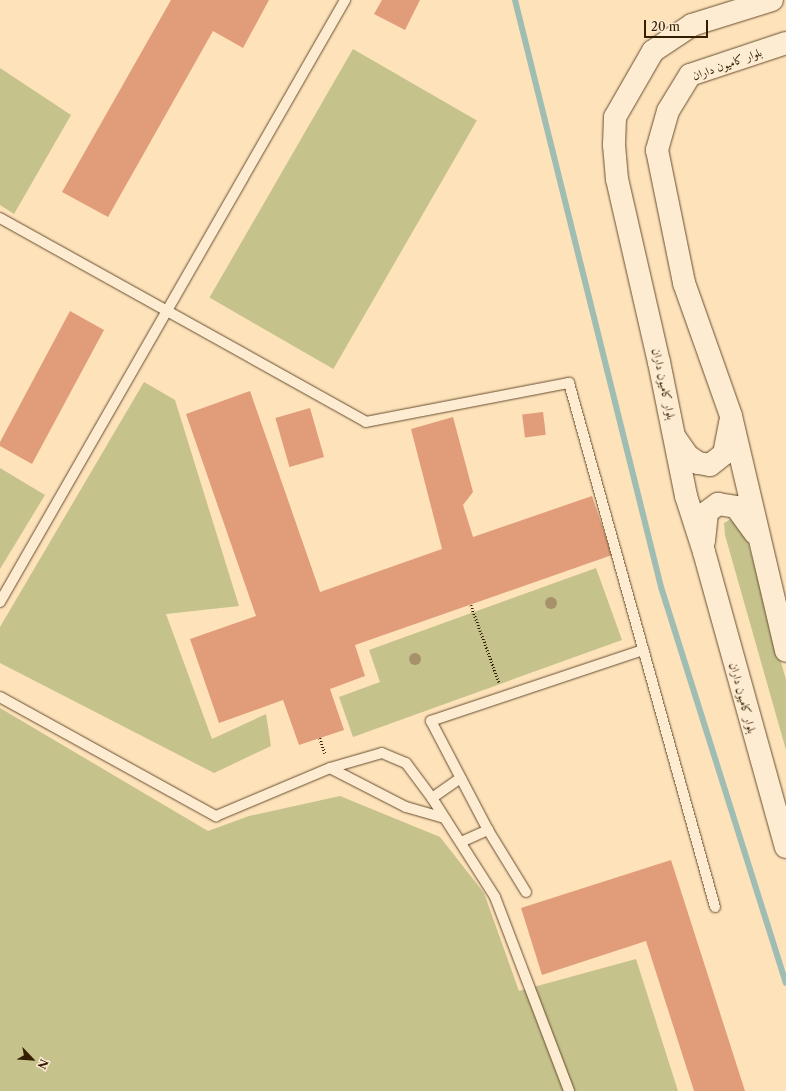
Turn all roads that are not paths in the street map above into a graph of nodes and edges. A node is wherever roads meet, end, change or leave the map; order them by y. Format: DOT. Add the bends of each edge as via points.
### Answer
graph roads {
  1 [pos="345,0"];
  2 [pos="772,0"];
  3 [pos="786,43"];
  4 [pos="0,218"];
  5 [pos="166,312"];
  6 [pos="731,416"];
  7 [pos="675,436"];
  8 [pos="759,539"];
  9 [pos="704,552"];
  10 [pos="0,602"];
  11 [pos="643,650"];
  12 [pos="786,651"];
  13 [pos="0,697"];
  14 [pos="330,768"];
  15 [pos="461,778"];
  16 [pos="432,798"];
  17 [pos="444,818"];
  18 [pos="488,830"];
  19 [pos="461,842"];
  20 [pos="786,847"];
  21 [pos="526,892"];
  22 [pos="715,907"];
  23 [pos="569,1091"];
  1 -- 5 [label="lane"];
  2 -- 7 [label="main road, بلوار کامیون داران" via="692,24 653,51 615,117 617,179"];
  3 -- 6 [label="main road, بلوار کامیون داران" via="690,75 668,111 657,150 684,283"];
  4 -- 5 [label="lane"];
  5 -- 10 [label="lane"];
  5 -- 11 [label="lane" via="366,422 569,383"];
  6 -- 7 [label="main road" via="724,454 710,465 698,463 688,456"];
  6 -- 8 [label="main road, بلوار کامیون داران"];
  7 -- 9 [label="main road, بلوار کامیون داران" via="686,496"];
  8 -- 9 [label="main road" via="736,507 718,504 707,512 703,530"];
  8 -- 12 [label="main road, بلوار کامیون داران"];
  9 -- 20 [label="main road, بلوار کامیون داران"];
  11 -- 15 [label="lane" via="431,721"];
  11 -- 22 [label="lane"];
  13 -- 14 [label="lane" via="216,816"];
  14 -- 16 [label="lane" via="382,753 406,763"];
  14 -- 17 [label="lane" via="406,807"];
  15 -- 16 [label="lane"];
  15 -- 18 [label="lane"];
  16 -- 17 [label="lane"];
  17 -- 19 [label="lane"];
  18 -- 19 [label="lane"];
  18 -- 21 [label="lane"];
  19 -- 23 [label="lane" via="495,897"];
}
